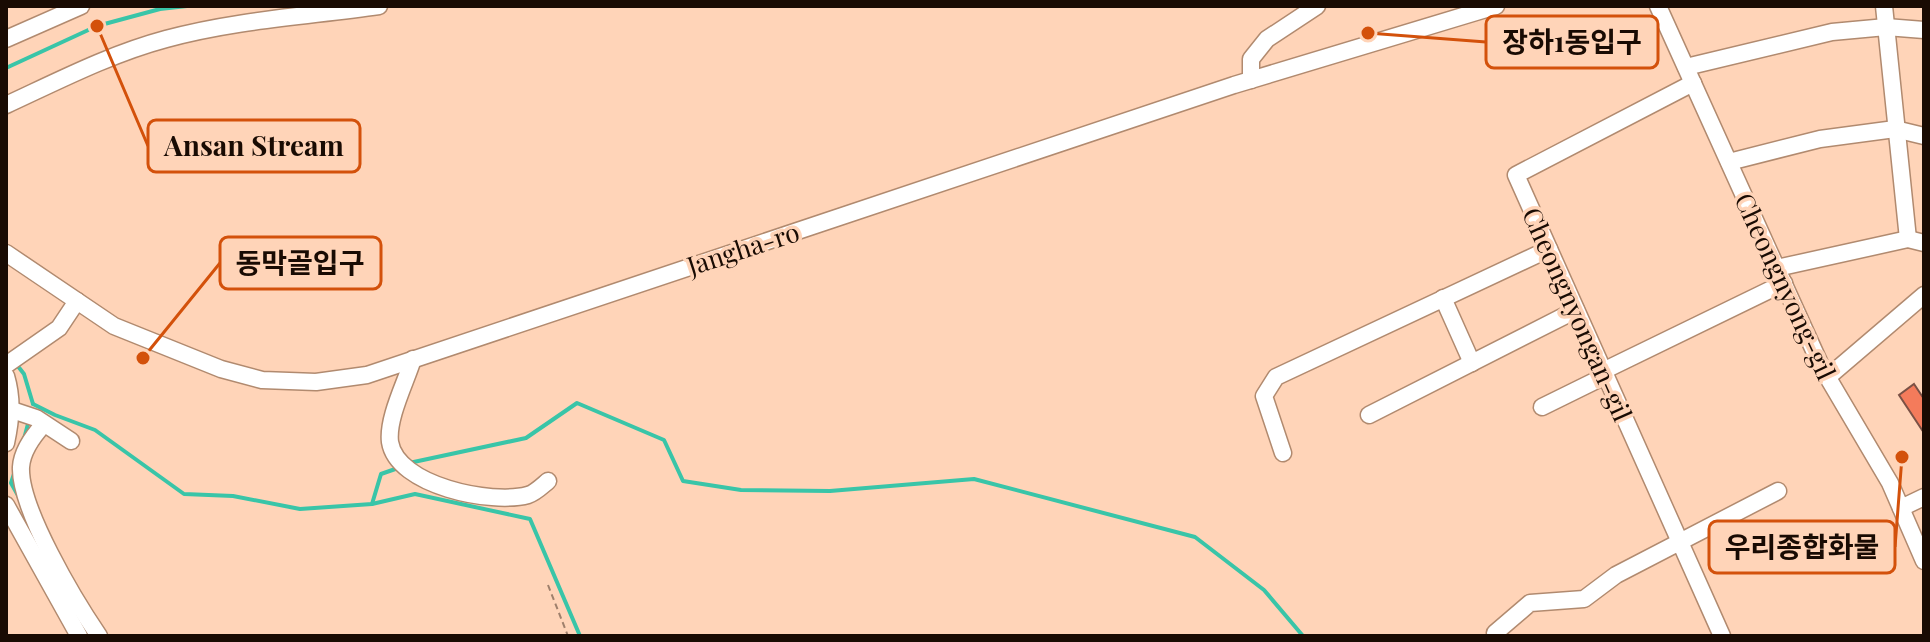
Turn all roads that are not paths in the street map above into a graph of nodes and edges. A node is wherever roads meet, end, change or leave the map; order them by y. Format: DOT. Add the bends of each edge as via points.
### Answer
graph roads {
  1 [pos="81,6"];
  2 [pos="379,6"];
  3 [pos="1317,6"];
  4 [pos="1496,6"];
  5 [pos="1658,6"];
  6 [pos="1884,6"];
  7 [pos="1886,27"];
  8 [pos="1924,30"];
  9 [pos="6,39"];
  10 [pos="1686,67"];
  11 [pos="1251,80"];
  12 [pos="1693,83"];
  13 [pos="6,105"];
  14 [pos="1895,129"];
  15 [pos="1924,136"];
  16 [pos="1729,162"];
  17 [pos="1916,241"];
  18 [pos="1549,249"];
  19 [pos="6,253"];
  20 [pos="1780,276"];
  21 [pos="1924,295"];
  22 [pos="1443,298"];
  23 [pos="77,301"];
  24 [pos="1576,310"];
  25 [pos="413,359"];
  26 [pos="12,360"];
  27 [pos="1472,363"];
  28 [pos="1604,374"];
  29 [pos="6,376"];
  30 [pos="1828,377"];
  31 [pos="1542,407"];
  32 [pos="1369,415"];
  33 [pos="28,416"];
  34 [pos="71,441"];
  35 [pos="6,443"];
  36 [pos="1283,453"];
  37 [pos="548,481"];
  38 [pos="1778,491"];
  39 [pos="1924,497"];
  40 [pos="6,505"];
  41 [pos="1901,508"];
  42 [pos="1679,543"];
  43 [pos="1924,561"];
  44 [pos="1495,633"];
  45 [pos="79,636"];
  46 [pos="99,636"];
  47 [pos="1722,636"];
  1 -- 9 [label="street"];
  2 -- 13 [label="street" via="166,39"];
  3 -- 11 [label="street" via="1267,39 1251,59"];
  4 -- 11 [label="street, Jangha-ro"];
  5 -- 10 [label="street, Cheongnyong-gil"];
  6 -- 7 [label="street"];
  7 -- 8 [label="street"];
  7 -- 10 [label="street" via="1832,32"];
  7 -- 14 [label="street"];
  10 -- 12 [label="street, Cheongnyong-gil"];
  11 -- 25 [label="street, Jangha-ro"];
  12 -- 16 [label="street, Cheongnyong-gil"];
  12 -- 18 [label="street, Cheongnyongan-gil" via="1516,175"];
  14 -- 15 [label="street"];
  14 -- 16 [label="street" via="1820,139"];
  14 -- 17 [label="street"];
  16 -- 20 [label="street, Cheongnyong-gil"];
  17 -- 20 [label="street"];
  18 -- 22 [label="street"];
  18 -- 24 [label="street, Cheongnyongan-gil"];
  19 -- 23 [label="street, Jangha-ro"];
  20 -- 28 [label="street"];
  20 -- 30 [label="street, Cheongnyong-gil"];
  21 -- 30 [label="street"];
  22 -- 27 [label="street"];
  22 -- 36 [label="street" via="1276,377 1264,396"];
  23 -- 25 [label="street, Jangha-ro" via="114,326 262,380 316,382 367,375"];
  23 -- 26 [label="street" via="59,328"];
  24 -- 27 [label="street"];
  24 -- 28 [label="street, Cheongnyongan-gil"];
  25 -- 37 [label="street" via="392,418 390,440 401,463 431,482 500,499 531,495"];
  27 -- 32 [label="street"];
  28 -- 31 [label="street"];
  28 -- 42 [label="street, Cheongnyongan-gil"];
  29 -- 33 [label="street" via="12,396"];
  30 -- 41 [label="street, Cheongnyong-gil"];
  33 -- 34 [label="street"];
  33 -- 35 [label="street"];
  33 -- 46 [label="street" via="31,438 21,465 23,489 38,528"];
  38 -- 42 [label="street"];
  39 -- 41 [label="street"];
  40 -- 45 [label="street"];
  41 -- 43 [label="street, Cheongnyong-gil"];
  42 -- 44 [label="street" via="1616,575 1584,599 1530,603"];
  42 -- 47 [label="street, Cheongnyongan-gil"];
}
